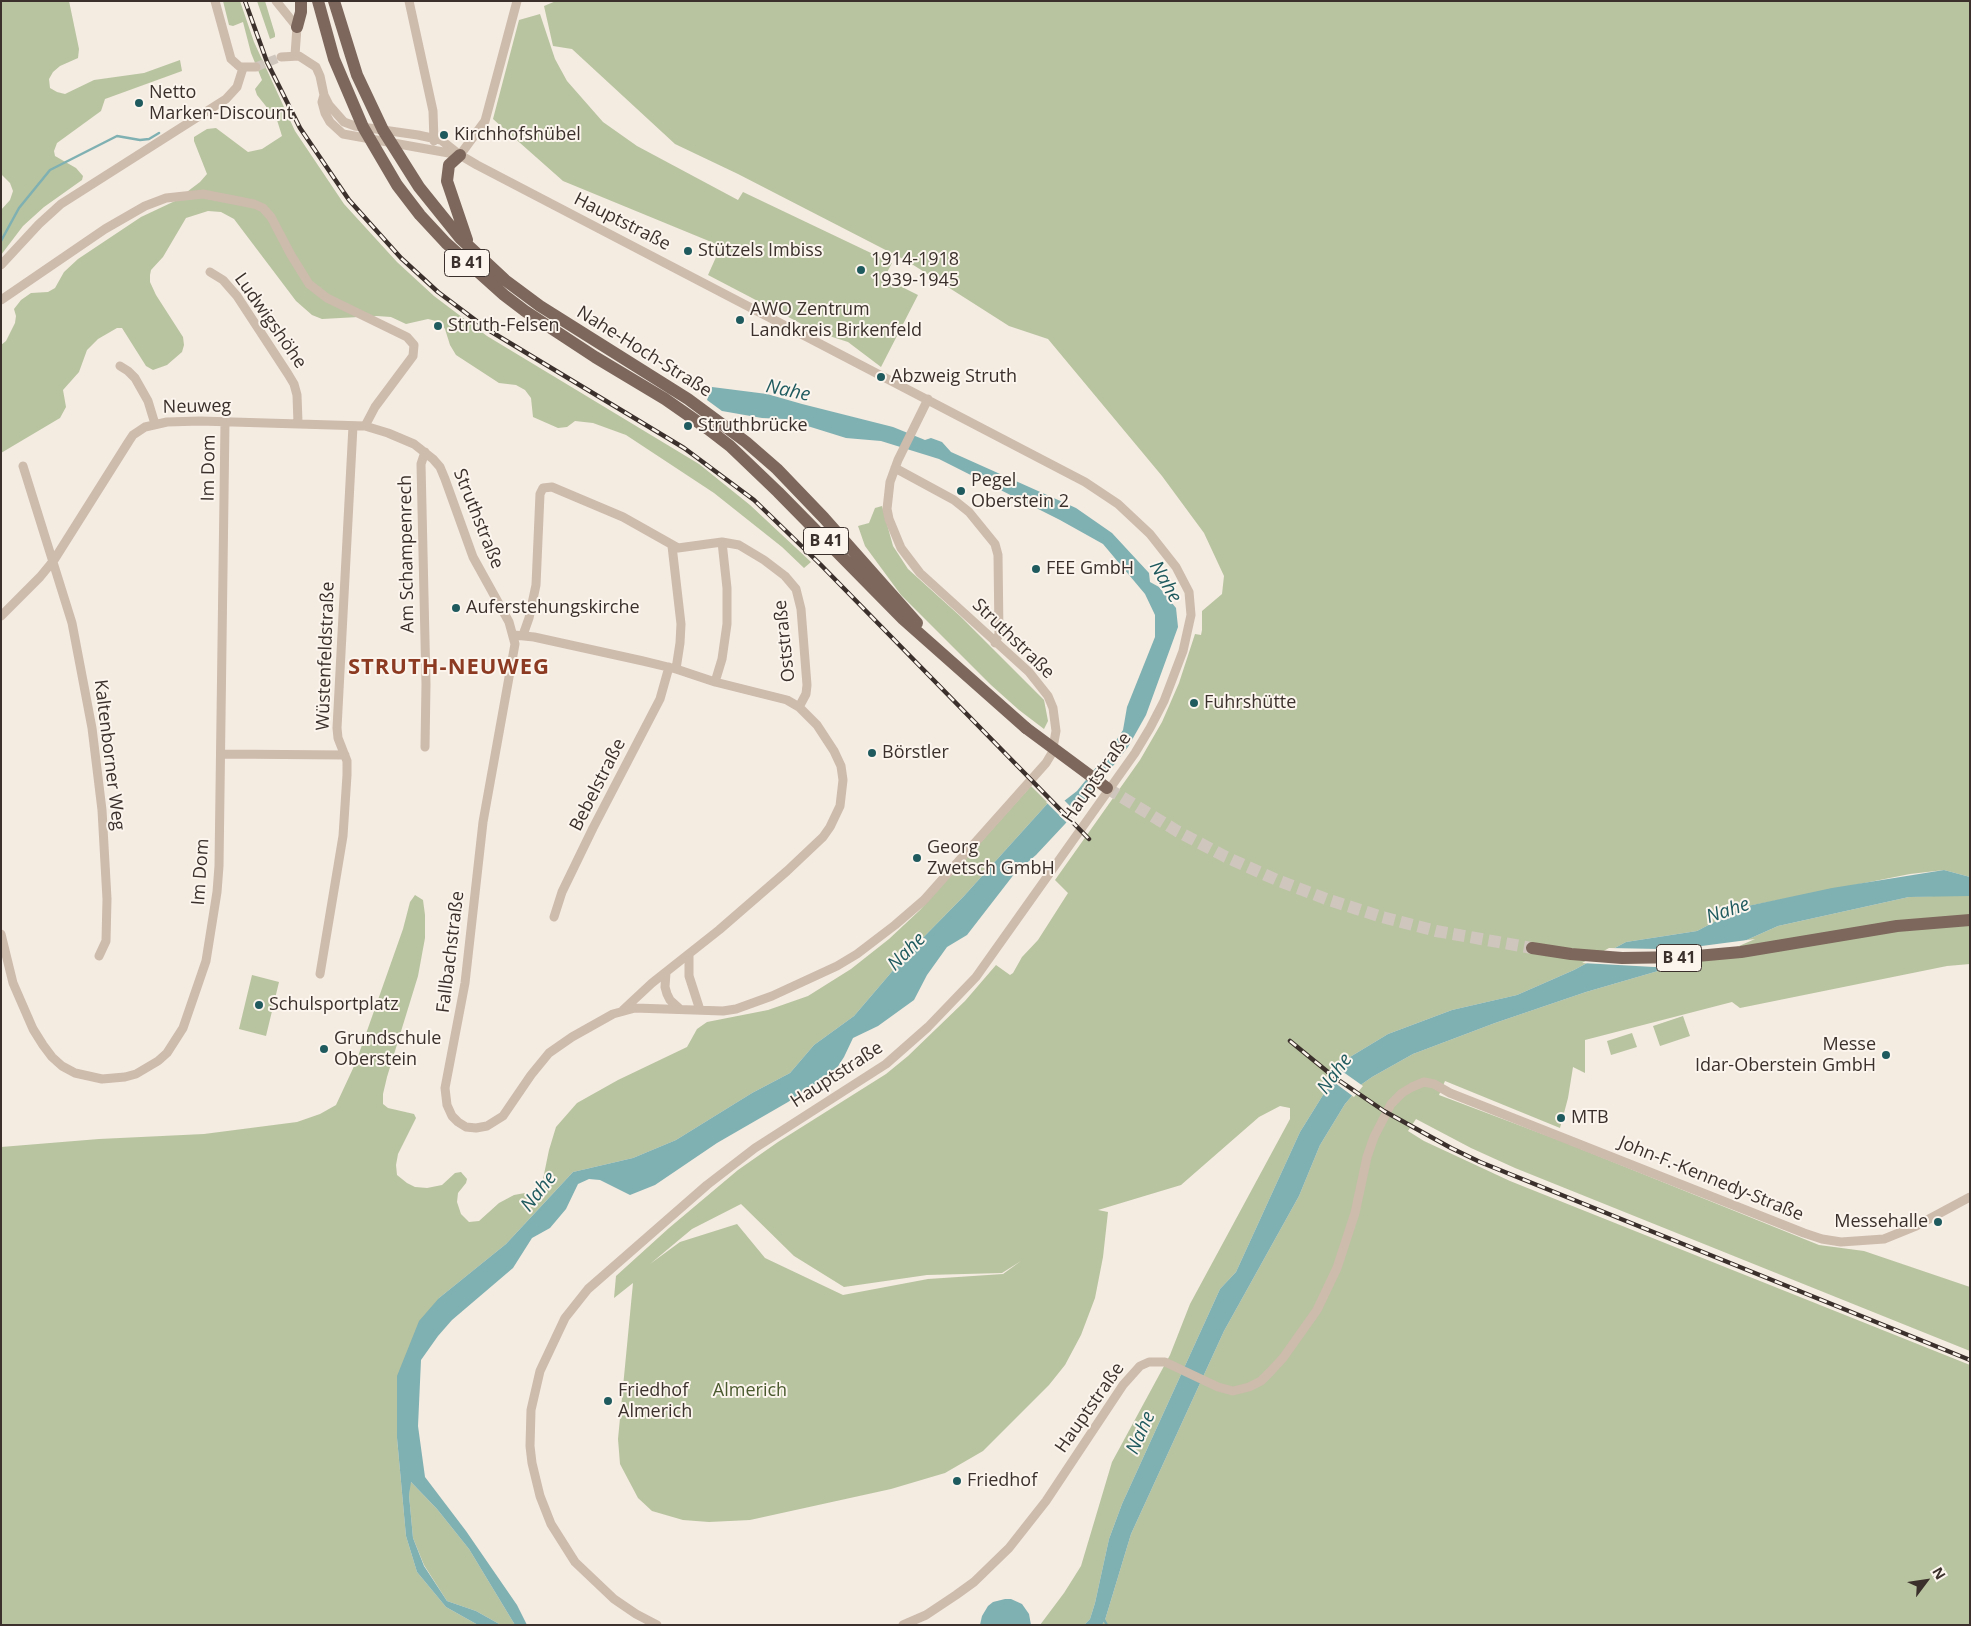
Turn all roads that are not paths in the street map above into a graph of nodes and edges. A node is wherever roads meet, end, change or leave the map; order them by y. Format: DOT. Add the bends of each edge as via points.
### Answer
graph roads {
  1 [pos="215,1"];
  2 [pos="276,1"];
  3 [pos="301,1"];
  4 [pos="318,1"];
  5 [pos="334,1"];
  6 [pos="409,1"];
  7 [pos="517,1"];
  8 [pos="297,27"];
  9 [pos="296,56"];
  10 [pos="281,57"];
  11 [pos="256,67"];
  12 [pos="243,68"];
  13 [pos="324,95"];
  14 [pos="363,127"];
  15 [pos="384,130"];
  16 [pos="433,138"];
  17 [pos="370,139"];
  18 [pos="391,143"];
  19 [pos="442,151"];
  20 [pos="460,155"];
  21 [pos="469,247"];
  22 [pos="1,265"];
  23 [pos="210,272"];
  24 [pos="1,300"];
  25 [pos="120,366"];
  26 [pos="928,400"];
  27 [pos="225,422"];
  28 [pos="298,423"];
  29 [pos="155,424"];
  30 [pos="353,426"];
  31 [pos="365,426"];
  32 [pos="397,436"];
  33 [pos="425,452"];
  34 [pos="897,464"];
  35 [pos="23,466"];
  36 [pos="722,542"];
  37 [pos="672,546"];
  38 [pos="54,560"];
  39 [pos="1,616"];
  40 [pos="518,635"];
  41 [pos="995,643"];
  42 [pos="946,658"];
  43 [pos="673,668"];
  44 [pos="715,682"];
  45 [pos="799,707"];
  46 [pos="425,747"];
  47 [pos="222,754"];
  48 [pos="345,754"];
  49 [pos="1107,788"];
  50 [pos="554,917"];
  51 [pos="1970,920"];
  52 [pos="1,934"];
  53 [pos="1532,948"];
  54 [pos="688,954"];
  55 [pos="99,956"];
  56 [pos="666,972"];
  57 [pos="320,974"];
  58 [pos="680,1009"];
  59 [pos="623,1010"];
  60 [pos="700,1010"];
  61 [pos="1391,1104"];
  62 [pos="1970,1198"];
  63 [pos="657,1625"];
  64 [pos="902,1625"];
  1 -- 12 [label="street" via="231,58"];
  2 -- 8 [label="street"];
  3 -- 8 [label="main road"];
  4 -- 14 [label="main road, Nahe-Hoch-Straße / B 41" via="334,59"];
  5 -- 15 [label="main road, Nahe-Hoch-Straße / B 41" via="358,75"];
  6 -- 16 [label="street" via="433,111"];
  7 -- 20 [label="street" via="485,121"];
  8 -- 9 [label="street"];
  9 -- 10 [label="street"];
  9 -- 13 [label="street, Hauptstraße" via="316,67"];
  11 -- 12 [label="street"];
  12 -- 22 [label="street" via="238,87 226,99 61,204"];
  13 -- 14 [label="street, Hauptstraße" via="340,119"];
  13 -- 17 [label="street, Hauptstraße" via="323,108 335,128 347,135"];
  14 -- 15 [label="street, Hauptstraße"];
  14 -- 17 [label="main road, Nahe-Hoch-Straße / B 41"];
  15 -- 16 [label="street, Hauptstraße"];
  15 -- 18 [label="main road, Nahe-Hoch-Straße / B 41"];
  16 -- 19 [label="street"];
  16 -- 20 [label="street, Hauptstraße"];
  17 -- 18 [label="street, Hauptstraße"];
  17 -- 42 [label="main road, Nahe-Hoch-Straße / B 41" via="392,177 420,215 478,273 525,311 672,403 730,446 885,602"];
  18 -- 19 [label="street, Hauptstraße"];
  18 -- 21 [label="main road, Nahe-Hoch-Straße / B 41" via="429,201"];
  19 -- 20 [label="street, Hauptstraße"];
  20 -- 21 [label="main road" via="449,165 447,180"];
  20 -- 26 [label="street, Hauptstraße"];
  21 -- 42 [label="main road, Nahe-Hoch-Straße / B 41" via="504,280 540,306 688,399 746,442 788,480 852,548"];
  23 -- 28 [label="street, Ludwigshöhe" via="223,280 237,296 294,384"];
  24 -- 31 [label="street" via="124,217 166,198 213,195 263,208 272,217 309,284 327,298 414,344 413,356 375,406"];
  25 -- 29 [label="street" via="135,378 148,401"];
  26 -- 34 [label="street, Struthstraße"];
  26 -- 63 [label="street, Hauptstraße" via="1085,482 1135,518 1168,554 1183,578 1191,603 1188,630 1164,701 1135,753 989,962 960,996 886,1064 771,1137 707,1185 588,1290 565,1318 540,1371 531,1410 532,1463 543,1505 562,1544 581,1568 614,1599"];
  27 -- 28 [label="street, Neuweg"];
  27 -- 29 [label="street, Neuweg"];
  27 -- 47 [label="street, Im Dom"];
  28 -- 30 [label="street, Neuweg"];
  29 -- 38 [label="street, Neuweg" via="133,435"];
  30 -- 31 [label="street, Neuweg"];
  30 -- 48 [label="street, Wüstenfeldstraße" via="337,728"];
  31 -- 32 [label="street, Neuweg"];
  32 -- 33 [label="street, Struthstraße"];
  33 -- 40 [label="street, Struthstraße" via="440,467 473,557"];
  33 -- 46 [label="street, Am Schampenrech" via="421,464"];
  34 -- 41 [label="street, Struthstraße" via="890,482 887,509 901,548 920,573"];
  34 -- 41 [label="street" via="969,512 995,544 998,555 999,634"];
  35 -- 38 [label="street, Kaltenborner Weg"];
  36 -- 37 [label="street, Oststraße" via="684,549"];
  36 -- 44 [label="street" via="728,616"];
  36 -- 45 [label="street, Oststraße" via="739,545 764,560 796,589 801,609 807,685"];
  37 -- 40 [label="street" via="604,508 552,487 543,488 539,501 536,585 530,618"];
  37 -- 43 [label="street, Bebelstraße" via="681,624"];
  38 -- 39 [label="street, Neuweg"];
  38 -- 55 [label="street, Kaltenborner Weg" via="79,652 98,769 107,899 106,941"];
  40 -- 43 [label="street"];
  40 -- 59 [label="street, Fallbachstraße" via="483,822 465,983 445,1088 452,1116 466,1127 476,1128 496,1122 550,1053 594,1023"];
  41 -- 60 [label="street, Struthstraße" via="1041,685 1053,708 1055,740 1052,753 1040,772 924,900 868,946 837,966 752,1004 736,1009"];
  42 -- 49 [label="main road, B 41, bridge" via="1026,728"];
  43 -- 44 [label="street"];
  43 -- 50 [label="street, Bebelstraße" via="562,892"];
  44 -- 45 [label="street" via="775,696"];
  45 -- 54 [label="street" via="826,737 841,766 842,793 836,816 823,837 806,854"];
  47 -- 48 [label="street"];
  47 -- 52 [label="street, Im Dom" via="219,866 208,952 183,1028 158,1061 136,1074 115,1078 90,1077 62,1066 43,1045 26,1015 13,983"];
  48 -- 57 [label="street, Wüstenfeldstraße" via="347,775 343,836"];
  51 -- 53 [label="main road, B 41" via="1897,926 1741,952 1686,957 1622,958"];
  54 -- 56 [label="street"];
  54 -- 60 [label="street" via="689,976"];
  56 -- 58 [label="street" via="667,994"];
  56 -- 59 [label="street"];
  58 -- 59 [label="street, Fallbachstraße"];
  58 -- 60 [label="street, Struthstraße"];
  61 -- 62 [label="street, John-F.-Kennedy-Straße" via="1412,1087 1424,1082 1434,1084 1822,1239 1841,1242 1884,1239"];
  61 -- 64 [label="street, Hauptstraße" via="1367,1157 1355,1213 1337,1268 1317,1310 1283,1358 1261,1381 1234,1391 1164,1362 1145,1363 1136,1369 1046,1501 1009,1548 956,1595 926,1615"];
}
